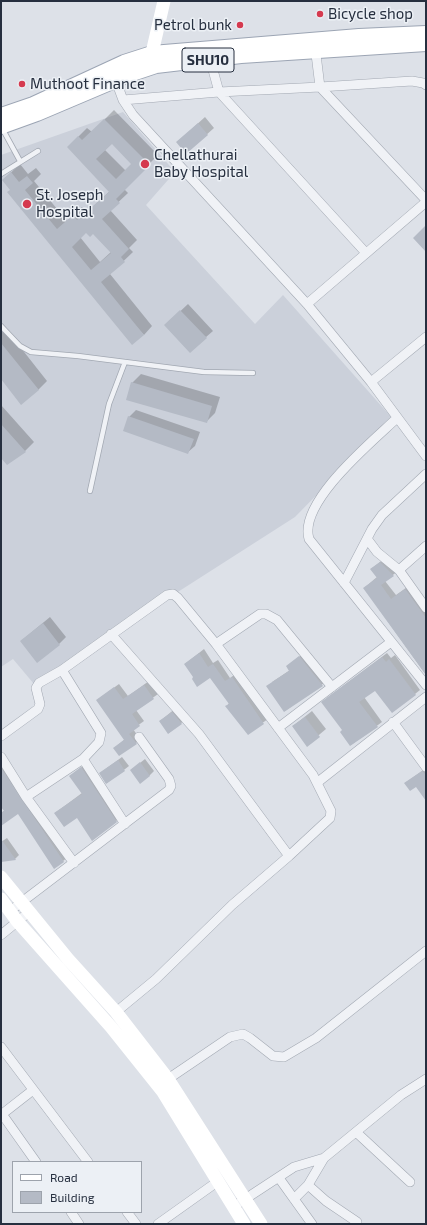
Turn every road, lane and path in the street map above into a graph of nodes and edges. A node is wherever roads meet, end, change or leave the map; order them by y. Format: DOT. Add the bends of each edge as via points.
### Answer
graph roads {
  1 [pos="164,1"];
  2 [pos="426,33"];
  3 [pos="426,44"];
  4 [pos="315,45"];
  5 [pos="210,59"];
  6 [pos="154,60"];
  7 [pos="116,81"];
  8 [pos="426,85"];
  9 [pos="320,87"];
  10 [pos="219,92"];
  11 [pos="123,100"];
  12 [pos="1,115"];
  13 [pos="1,127"];
  14 [pos="38,151"];
  15 [pos="20,161"];
  16 [pos="1,174"];
  17 [pos="426,201"];
  18 [pos="366,253"];
  19 [pos="307,304"];
  20 [pos="1,326"];
  21 [pos="425,340"];
  22 [pos="125,362"];
  23 [pos="253,373"];
  24 [pos="371,382"];
  25 [pos="397,418"];
  26 [pos="426,456"];
  27 [pos="426,474"];
  28 [pos="90,492"];
  29 [pos="368,540"];
  30 [pos="426,546"];
  31 [pos="399,570"];
  32 [pos="344,583"];
  33 [pos="426,608"];
  34 [pos="111,634"];
  35 [pos="391,642"];
  36 [pos="216,644"];
  37 [pos="62,670"];
  38 [pos="426,685"];
  39 [pos="332,687"];
  40 [pos="426,697"];
  41 [pos="393,722"];
  42 [pos="278,728"];
  43 [pos="1,736"];
  44 [pos="139,737"];
  45 [pos="1,756"];
  46 [pos="83,759"];
  47 [pos="426,767"];
  48 [pos="318,782"];
  49 [pos="26,797"];
  50 [pos="125,824"];
  51 [pos="289,856"];
  52 [pos="74,863"];
  53 [pos="1,877"];
  54 [pos="1,899"];
  55 [pos="25,907"];
  56 [pos="14,916"];
  57 [pos="1,935"];
  58 [pos="426,951"];
  59 [pos="116,1012"];
  60 [pos="2,1053"];
  61 [pos="168,1079"];
  62 [pos="426,1079"];
  63 [pos="33,1090"];
  64 [pos="2,1114"];
  65 [pos="356,1132"];
  66 [pos="324,1158"];
  67 [pos="35,1161"];
  68 [pos="87,1161"];
  69 [pos="279,1178"];
  70 [pos="218,1182"];
  71 [pos="410,1182"];
  72 [pos="308,1185"];
  73 [pos="246,1198"];
  74 [pos="294,1199"];
  75 [pos="233,1206"];
  76 [pos="72,1213"];
  77 [pos="128,1213"];
  78 [pos="357,1222"];
  79 [pos="78,1224"];
  80 [pos="136,1224"];
  81 [pos="158,1224"];
  82 [pos="244,1224"];
  83 [pos="261,1224"];
  84 [pos="312,1224"];
  1 -- 6 [label="main road"];
  2 -- 4 [label="main road, SHU10"];
  3 -- 4 [label="main road, SHU10"];
  4 -- 5 [label="main road, SHU10"];
  4 -- 6 [label="main road, SHU10"];
  4 -- 9 [label="street"];
  5 -- 6 [label="main road, SHU10"];
  5 -- 10 [label="street"];
  6 -- 7 [label="main road, SHU10"];
  6 -- 12 [label="main road, SHU10" via="124,62 33,104"];
  7 -- 11 [label="street"];
  7 -- 13 [label="main road, SHU10"];
  8 -- 9 [label="street" via="423,82 412,81"];
  9 -- 10 [label="street"];
  9 -- 17 [label="street"];
  10 -- 11 [label="street"];
  10 -- 18 [label="street"];
  11 -- 19 [label="street" via="133,115"];
  13 -- 15 [label="lane"];
  14 -- 15 [label="lane"];
  15 -- 16 [label="lane"];
  17 -- 18 [label="street"];
  18 -- 19 [label="street"];
  19 -- 24 [label="street"];
  20 -- 22 [label="lane" via="20,346 31,352"];
  21 -- 24 [label="street"];
  22 -- 23 [label="lane" via="204,372"];
  22 -- 28 [label="lane" via="109,404"];
  24 -- 25 [label="street"];
  25 -- 26 [label="street"];
  25 -- 32 [label="street" via="333,479 322,495 308,525 309,539"];
  27 -- 29 [label="street" via="382,515"];
  29 -- 31 [label="street" via="377,552"];
  29 -- 32 [label="street"];
  30 -- 31 [label="street"];
  31 -- 33 [label="street"];
  32 -- 35 [label="street"];
  34 -- 36 [label="street" via="167,595 173,594"];
  34 -- 37 [label="street"];
  34 -- 51 [label="street" via="199,734"];
  35 -- 38 [label="street"];
  35 -- 39 [label="street"];
  36 -- 39 [label="street" via="260,614 270,615 277,620"];
  36 -- 42 [label="street"];
  37 -- 43 [label="street" via="39,683 36,688 40,704 35,713"];
  37 -- 46 [label="street" via="101,733 99,742"];
  39 -- 42 [label="street"];
  40 -- 41 [label="street"];
  41 -- 47 [label="street"];
  41 -- 48 [label="street"];
  42 -- 48 [label="street"];
  44 -- 50 [label="street" via="171,786 165,795"];
  45 -- 49 [label="street"];
  46 -- 49 [label="street"];
  46 -- 50 [label="street"];
  48 -- 51 [label="street" via="331,815"];
  49 -- 52 [label="street"];
  50 -- 52 [label="street"];
  51 -- 59 [label="street" via="232,905 156,979"];
  52 -- 55 [label="street"];
  53 -- 55 [label="main road"];
  54 -- 56 [label="main road"];
  55 -- 56 [label="street"];
  55 -- 56 [label="street"];
  55 -- 59 [label="main road"];
  56 -- 57 [label="street"];
  56 -- 70 [label="main road" via="111,1027 163,1092"];
  58 -- 61 [label="street" via="316,1038 284,1057 273,1056 244,1034 230,1037"];
  59 -- 61 [label="main road"];
  60 -- 63 [label="street"];
  61 -- 73 [label="main road"];
  62 -- 65 [label="street" via="401,1095"];
  63 -- 64 [label="street"];
  63 -- 68 [label="street"];
  64 -- 67 [label="street"];
  65 -- 66 [label="street"];
  65 -- 71 [label="street"];
  66 -- 69 [label="street" via="294,1167"];
  66 -- 72 [label="street"];
  69 -- 73 [label="street"];
  69 -- 74 [label="street"];
  70 -- 75 [label="main road"];
  70 -- 81 [label="street"];
  72 -- 74 [label="street"];
  72 -- 78 [label="street"];
  73 -- 75 [label="street"];
  73 -- 83 [label="main road"];
  74 -- 84 [label="street"];
  75 -- 82 [label="main road"];
  76 -- 79 [label="street"];
  77 -- 80 [label="street"];
}
